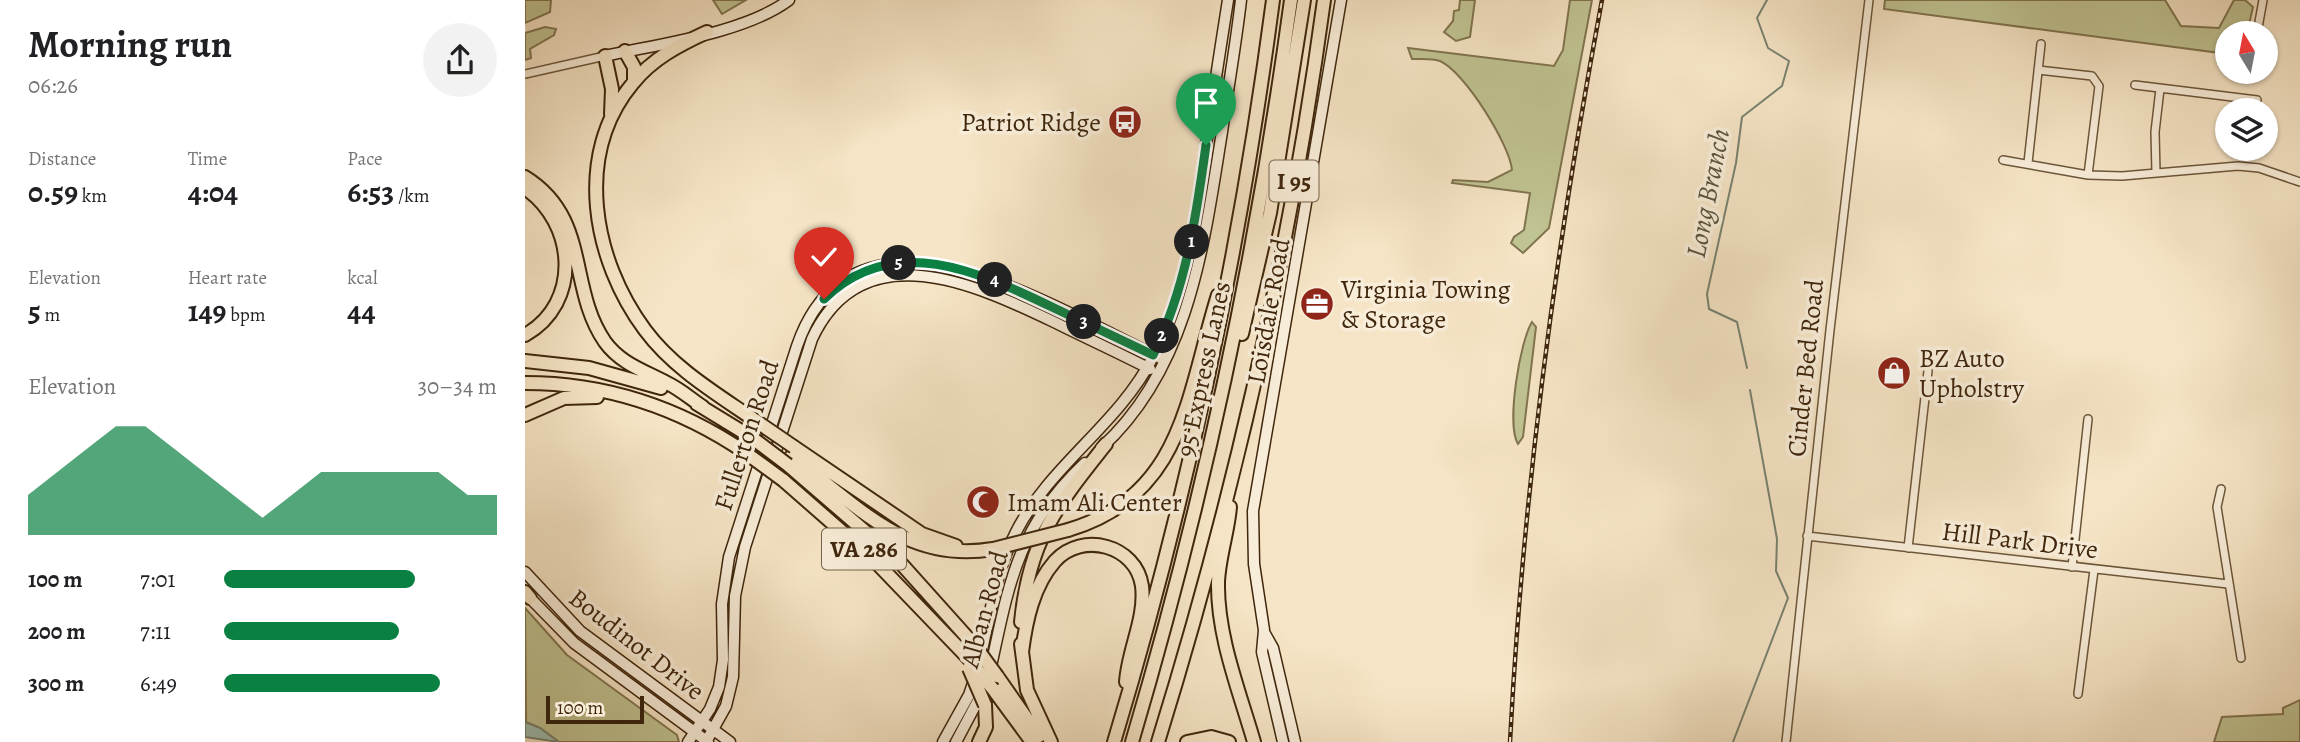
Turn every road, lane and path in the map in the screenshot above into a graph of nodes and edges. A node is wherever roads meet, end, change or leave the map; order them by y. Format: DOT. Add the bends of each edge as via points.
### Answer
graph roads {
  1 [pos="789,0"];
  2 [pos="1228,0"];
  3 [pos="1241,0"];
  4 [pos="1273,0"];
  5 [pos="1291,0"];
  6 [pos="1304,0"];
  7 [pos="1324,0"];
  8 [pos="1341,0"];
  9 [pos="1869,0"];
  10 [pos="2263,0"];
  11 [pos="2259,21"];
  12 [pos="706,32"];
  13 [pos="2041,44"];
  14 [pos="625,51"];
  15 [pos="605,56"];
  16 [pos="2038,70"];
  17 [pos="525,74"];
  18 [pos="634,81"];
  19 [pos="2135,85"];
  20 [pos="2161,89"];
  21 [pos="2240,98"];
  22 [pos="611,118"];
  23 [pos="2003,160"];
  24 [pos="2028,163"];
  25 [pos="2156,173"];
  26 [pos="2088,175"];
  27 [pos="525,177"];
  28 [pos="2300,182"];
  29 [pos="525,188"];
  30 [pos="1236,235"];
  31 [pos="525,335"];
  32 [pos="1153,355"];
  33 [pos="1164,360"];
  34 [pos="525,361"];
  35 [pos="1147,367"];
  36 [pos="1928,371"];
  37 [pos="1158,373"];
  38 [pos="525,383"];
  39 [pos="660,407"];
  40 [pos="703,407"];
  41 [pos="525,415"];
  42 [pos="1217,418"];
  43 [pos="2088,419"];
  44 [pos="1106,444"];
  45 [pos="791,456"];
  46 [pos="1232,472"];
  47 [pos="2221,489"];
  48 [pos="1807,537"];
  49 [pos="1908,548"];
  50 [pos="2072,568"];
  51 [pos="2094,570"];
  52 [pos="525,572"];
  53 [pos="2228,584"];
  54 [pos="527,595"];
  55 [pos="1264,630"];
  56 [pos="1022,652"];
  57 [pos="2241,659"];
  58 [pos="973,664"];
  59 [pos="993,680"];
  60 [pos="2078,694"];
  61 [pos="1123,710"];
  62 [pos="702,722"];
  63 [pos="714,730"];
  64 [pos="691,737"];
  65 [pos="707,742"];
  66 [pos="730,742"];
  67 [pos="943,742"];
  68 [pos="956,742"];
  69 [pos="979,742"];
  70 [pos="1032,742"];
  71 [pos="1044,742"];
  72 [pos="1051,742"];
  73 [pos="1114,742"];
  74 [pos="1132,742"];
  75 [pos="1158,742"];
  76 [pos="1187,742"];
  77 [pos="1229,742"];
  78 [pos="1254,742"];
  79 [pos="1283,742"];
  80 [pos="1295,742"];
  81 [pos="1786,742"];
  1 -- 12 [label="main road" via="763,16"];
  2 -- 32 [label="main road, Alban Road" via="1192,240 1176,299"];
  3 -- 33 [label="main road, Alban Road" via="1205,243 1185,313"];
  4 -- 30 [label="highway, I 95"];
  5 -- 42 [label="highway, 95 Express Lanes" via="1261,196"];
  6 -- 42 [label="highway" via="1271,213 1247,318"];
  7 -- 46 [label="highway, I 95" via="1275,285"];
  8 -- 55 [label="main road, Loisdale Road" via="1255,496 1254,564"];
  9 -- 48 [label="street, Cinder Bed Road"];
  10 -- 11 [label="street"];
  12 -- 14 [label="main road"];
  12 -- 18 [label="highway" via="664,54"];
  13 -- 16 [label="street"];
  14 -- 15 [label="main road"];
  14 -- 18 [label="highway" via="634,67"];
  15 -- 17 [label="street"];
  15 -- 22 [label="highway" via="612,89"];
  16 -- 24 [label="street"];
  16 -- 26 [label="street" via="2097,80"];
  18 -- 22 [label="highway"];
  19 -- 20 [label="street"];
  20 -- 21 [label="street"];
  20 -- 25 [label="street"];
  22 -- 45 [label="highway, bridge" via="600,146 595,197 608,261 618,285 640,323 665,353 756,421"];
  23 -- 24 [label="street"];
  24 -- 26 [label="street"];
  25 -- 26 [label="street"];
  25 -- 28 [label="street" via="2238,166"];
  27 -- 40 [label="highway" via="551,199 568,223 591,312 611,349"];
  29 -- 31 [label="highway" via="556,223 566,265 554,307"];
  30 -- 45 [label="highway, bridge" via="1189,401 1167,456 1143,487 1100,519 994,547 958,546 928,537"];
  30 -- 61 [label="highway, I 95" via="1187,469"];
  32 -- 33 [label="main road, Fullerton Road"];
  32 -- 35 [label="main road, Alban Road"];
  32 -- 62 [label="main road, Fullerton Road" via="1002,283 946,265 887,265 837,287 813,313 800,337 731,548 723,595 722,674"];
  33 -- 37 [label="main road, Alban Road"];
  34 -- 40 [label="highway, VA 286" via="612,373"];
  35 -- 37 [label="main road, Fullerton Road"];
  35 -- 58 [label="main road, Alban Road" via="1128,398 1050,482 1016,531"];
  35 -- 63 [label="main road, Fullerton Road" via="1002,297 954,280 894,276 867,284 839,302 812,340 745,547 734,607 733,677"];
  36 -- 49 [label="street"];
  37 -- 44 [label="main road, Alban Road"];
  38 -- 39 [label="highway, VA 286" via="591,388"];
  39 -- 41 [label="highway" via="576,396"];
  39 -- 58 [label="highway, VA 286, bridge" via="692,421 783,481 854,540"];
  40 -- 45 [label="highway, VA 286, bridge"];
  42 -- 74 [label="highway, 95 Express Lanes"];
  43 -- 50 [label="street"];
  44 -- 56 [label="highway" via="1061,500 1039,538 1025,584"];
  44 -- 59 [label="main road, Alban Road" via="1070,479 1031,529 1015,565"];
  45 -- 59 [label="highway, VA 286, bridge" via="888,551 975,646"];
  46 -- 75 [label="highway, I 95"];
  46 -- 78 [label="highway" via="1229,521 1219,568 1219,604"];
  47 -- 53 [label="street" via="2217,507"];
  48 -- 49 [label="street, Hill Park Drive"];
  48 -- 81 [label="street, Cinder Bed Road"];
  49 -- 50 [label="street, Hill Park Drive"];
  50 -- 51 [label="street, Hill Park Drive"];
  51 -- 53 [label="street, Hill Park Drive"];
  51 -- 60 [label="street"];
  52 -- 62 [label="main road, Boudinot Drive" via="579,631"];
  53 -- 57 [label="street"];
  54 -- 64 [label="main road, Boudinot Drive" via="574,643"];
  55 -- 79 [label="main road, Loisdale Road" via="1262,652"];
  55 -- 80 [label="main road, Loisdale Road" via="1273,648"];
  56 -- 61 [label="highway" via="1032,604 1054,562 1069,550 1087,545 1104,545 1119,552 1136,569 1142,594"];
  56 -- 72 [label="highway" via="1031,703"];
  58 -- 59 [label="highway, VA 286, bridge"];
  58 -- 67 [label="main road, Alban Road" via="969,695"];
  58 -- 69 [label="highway, bridge" via="985,705 986,727"];
  59 -- 68 [label="main road, Alban Road"];
  59 -- 70 [label="highway, VA 286"];
  59 -- 71 [label="highway, VA 286"];
  61 -- 73 [label="highway, I 95"];
  62 -- 63 [label="main road, Boudinot Drive"];
  62 -- 64 [label="main road, Fullerton Road"];
  63 -- 65 [label="main road, Fullerton Road"];
  63 -- 66 [label="main road, Boudinot Drive"];
  64 -- 65 [label="main road, Boudinot Drive"];
  76 -- 77 [label="highway" via="1211,737"];
}
